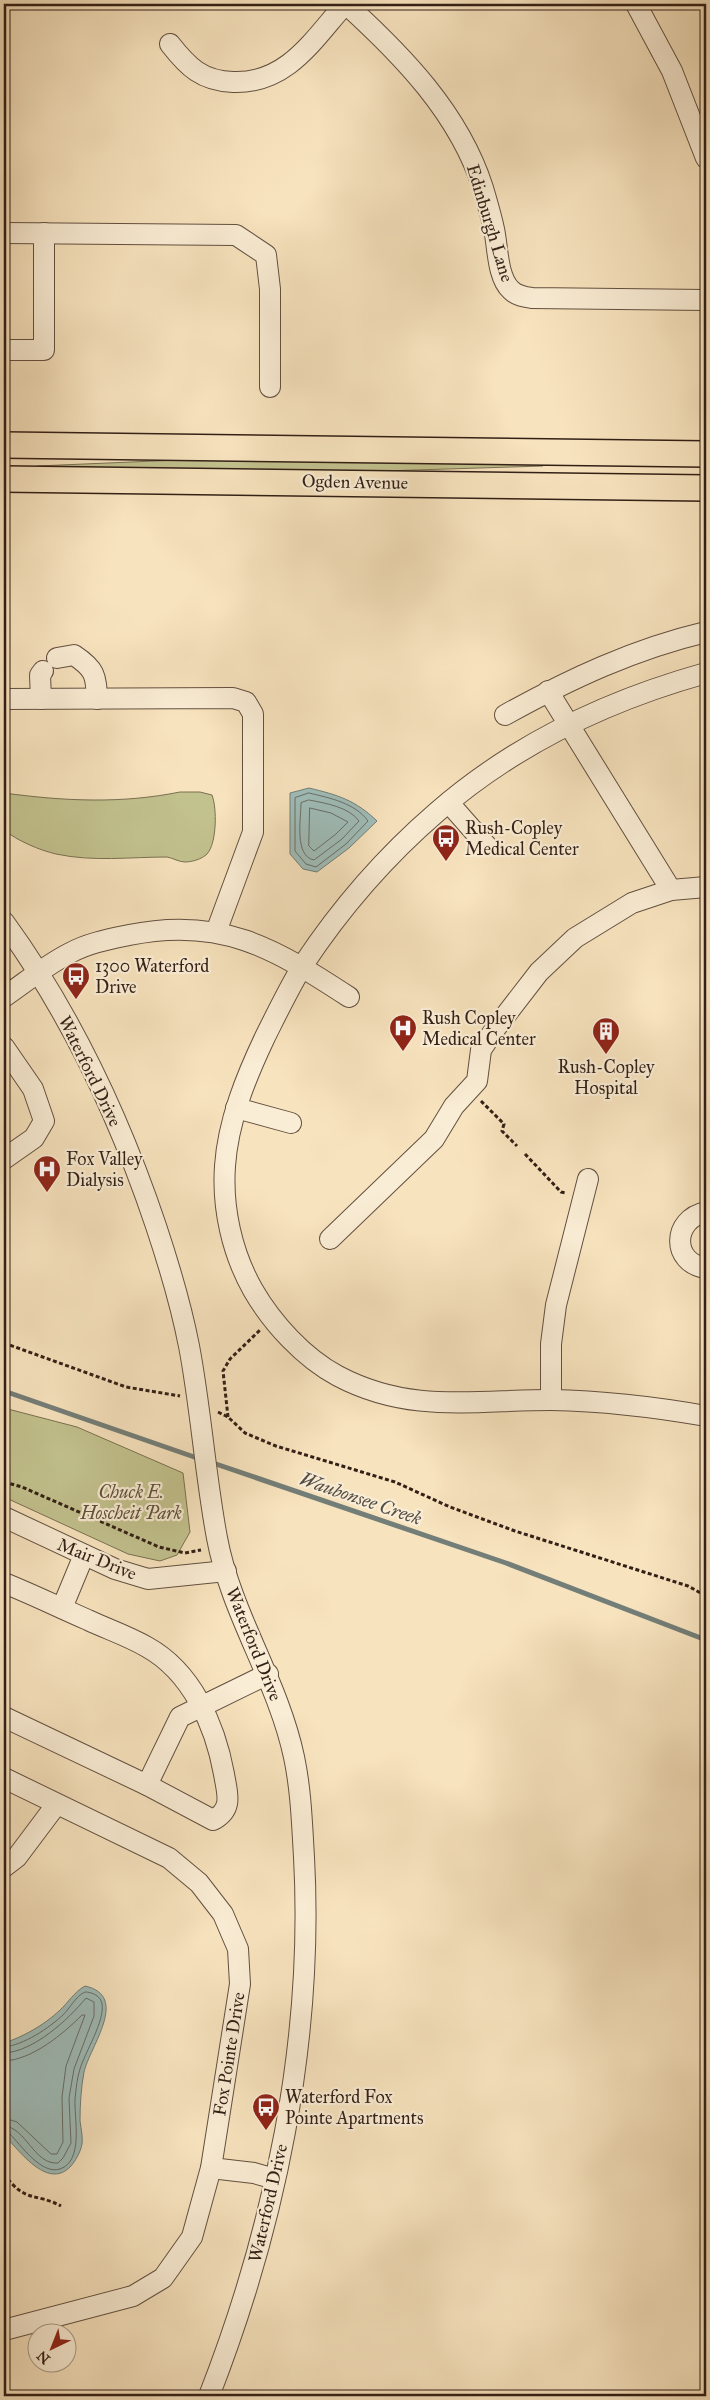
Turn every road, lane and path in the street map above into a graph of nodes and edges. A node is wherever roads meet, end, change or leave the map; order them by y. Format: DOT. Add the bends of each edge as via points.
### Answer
graph roads {
  1 [pos="345,4"];
  2 [pos="636,4"];
  3 [pos="170,44"];
  4 [pos="706,158"];
  5 [pos="4,233"];
  6 [pos="44,233"];
  7 [pos="706,300"];
  8 [pos="4,350"];
  9 [pos="270,387"];
  10 [pos="4,445"];
  11 [pos="706,454"];
  12 [pos="4,479"];
  13 [pos="706,488"];
  14 [pos="706,632"];
  15 [pos="706,672"];
  16 [pos="548,691"];
  17 [pos="4,699"];
  18 [pos="41,699"];
  19 [pos="97,699"];
  20 [pos="505,715"];
  21 [pos="568,725"];
  22 [pos="450,803"];
  23 [pos="486,845"];
  24 [pos="706,887"];
  25 [pos="672,890"];
  26 [pos="4,922"];
  27 [pos="216,932"];
  28 [pos="302,966"];
  29 [pos="37,972"];
  30 [pos="4,997"];
  31 [pos="348,997"];
  32 [pos="4,1047"];
  33 [pos="480,1101"];
  34 [pos="236,1108"];
  35 [pos="290,1123"];
  36 [pos="517,1146"];
  37 [pos="525,1154"];
  38 [pos="4,1159"];
  39 [pos="586,1188"];
  40 [pos="706,1212"];
  41 [pos="330,1239"];
  42 [pos="706,1268"];
  43 [pos="264,1326"];
  44 [pos="4,1343"];
  45 [pos="182,1396"];
  46 [pos="551,1400"];
  47 [pos="706,1416"];
  48 [pos="228,1417"];
  49 [pos="208,1418"];
  50 [pos="4,1482"];
  51 [pos="4,1517"];
  52 [pos="197,1552"];
  53 [pos="84,1555"];
  54 [pos="226,1572"];
  55 [pos="5,1587"];
  56 [pos="706,1596"];
  57 [pos="62,1608"];
  58 [pos="268,1674"];
  59 [pos="201,1705"];
  60 [pos="4,1717"];
  61 [pos="4,1778"];
  62 [pos="146,1785"];
  63 [pos="56,1805"];
  64 [pos="4,1867"];
  65 [pos="211,2168"];
  66 [pos="4,2174"];
  67 [pos="275,2180"];
  68 [pos="61,2206"];
  69 [pos="4,2330"];
  70 [pos="209,2396"];
  1 -- 3 [label="street" via="298,57 266,78 248,82 209,78 192,70"];
  1 -- 7 [label="street, Edinburgh Lane" via="408,65 453,125 482,186 504,280 511,290 532,298"];
  2 -- 4 [label="street" via="672,70"];
  5 -- 6 [label="street"];
  6 -- 8 [label="street" via="44,350"];
  6 -- 9 [label="street" via="236,235 266,255 270,289"];
  10 -- 11 [label="main road, Ogden Avenue"];
  12 -- 13 [label="main road, Ogden Avenue"];
  14 -- 16 [label="street" via="612,661"];
  15 -- 21 [label="street" via="657,687"];
  16 -- 20 [label="street"];
  16 -- 21 [label="street"];
  17 -- 18 [label="street"];
  18 -- 19 [label="street"];
  18 -- 19 [label="street" via="40,675 50,664 74,655 93,671 97,679"];
  19 -- 27 [label="street" via="233,698 246,702 253,714 253,832"];
  21 -- 22 [label="street" via="503,763"];
  21 -- 25 [label="street"];
  22 -- 23 [label="street"];
  22 -- 28 [label="street" via="364,884"];
  24 -- 25 [label="street"];
  25 -- 41 [label="street" via="632,903 575,938 539,972 481,1050 476,1080 454,1106 434,1140"];
  26 -- 29 [label="street, Waterford Drive"];
  27 -- 28 [label="street" via="268,949"];
  27 -- 29 [label="street" via="179,928 116,938 72,952"];
  28 -- 31 [label="street"];
  28 -- 34 [label="street" via="262,1044"];
  29 -- 30 [label="street"];
  29 -- 49 [label="street, Waterford Drive" via="92,1071 138,1173 172,1274"];
  32 -- 38 [label="street" via="33,1089 44,1121 34,1138"];
  33 -- 36 [label="path" via="504,1124 502,1131"];
  34 -- 35 [label="street"];
  34 -- 46 [label="street" via="228,1139 224,1185 235,1248 245,1276 262,1304 304,1351 336,1375 371,1391 411,1401"];
  37 -- 39 [label="path" via="561,1192"];
  39 -- 46 [label="street" via="556,1306 551,1344"];
  40 -- 42 [label="street" via="690,1218 684,1226 680,1243 688,1260"];
  43 -- 48 [label="path" via="226,1365 224,1382"];
  44 -- 45 [label="path" via="126,1387"];
  46 -- 47 [label="street"];
  48 -- 49 [label="path"];
  48 -- 56 [label="path" via="245,1433 276,1446 395,1482 515,1531 688,1586"];
  49 -- 54 [label="street, Waterford Drive" via="215,1524"];
  50 -- 52 [label="path" via="159,1547 185,1554"];
  51 -- 53 [label="street, Mair Drive"];
  53 -- 54 [label="street, Mair Drive" via="148,1579"];
  53 -- 57 [label="street"];
  54 -- 58 [label="street, Waterford Drive"];
  55 -- 57 [label="street"];
  57 -- 59 [label="street" via="148,1647 186,1681"];
  58 -- 59 [label="street"];
  58 -- 67 [label="street, Waterford Drive" via="286,1722 295,1760 301,1802 306,1910 297,2050"];
  59 -- 62 [label="street" via="180,1717"];
  59 -- 62 [label="street" via="223,1771 228,1804 222,1816 214,1820"];
  60 -- 62 [label="street"];
  61 -- 63 [label="street, Fox Pointe Drive"];
  63 -- 64 [label="street" via="17,1857"];
  63 -- 65 [label="street, Fox Pointe Drive" via="169,1858 199,1882 223,1914 238,1949 240,1984"];
  65 -- 67 [label="street" via="254,2173"];
  65 -- 69 [label="street, Fox Pointe Drive" via="192,2237 163,2278 133,2296"];
  66 -- 68 [label="path" via="26,2196"];
  67 -- 70 [label="street, Waterford Drive" via="259,2248"];
}
